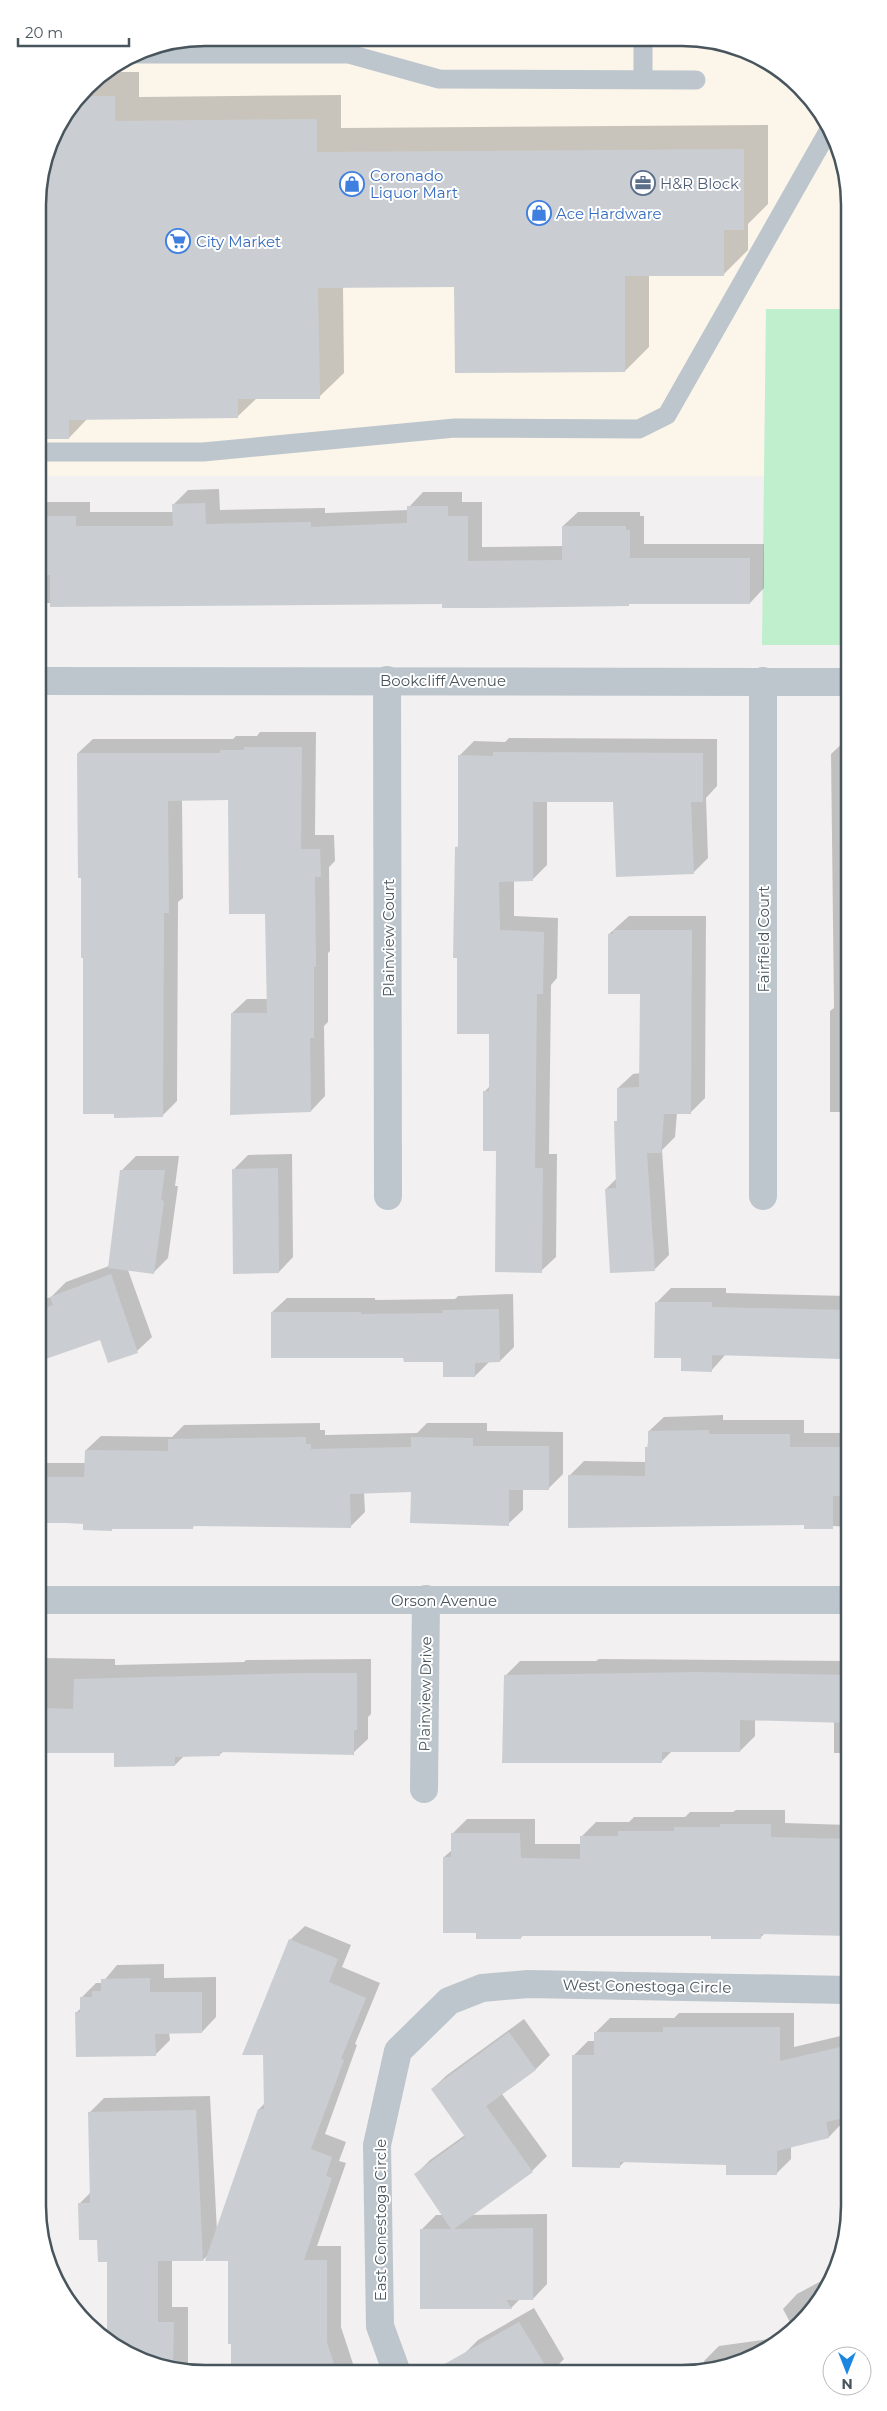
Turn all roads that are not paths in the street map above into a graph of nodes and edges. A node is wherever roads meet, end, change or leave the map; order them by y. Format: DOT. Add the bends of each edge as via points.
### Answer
graph roads {
  1 [pos="643,46"];
  2 [pos="157,54"];
  3 [pos="643,79"];
  4 [pos="696,80"];
  5 [pos="825,137"];
  6 [pos="47,452"];
  7 [pos="387,680"];
  8 [pos="47,681"];
  9 [pos="763,681"];
  10 [pos="841,682"];
  11 [pos="388,1196"];
  12 [pos="763,1196"];
  13 [pos="46,1600"];
  14 [pos="426,1600"];
  15 [pos="840,1600"];
  16 [pos="424,1789"];
  17 [pos="840,1990"];
  18 [pos="449,2002"];
  19 [pos="394,2365"];
  1 -- 3 [label="lane"];
  2 -- 3 [label="lane" via="349,54 439,79"];
  3 -- 4 [label="lane"];
  5 -- 6 [label="lane" via="668,415 639,429 455,428 203,452"];
  7 -- 8 [label="street, Bookcliff Avenue"];
  7 -- 9 [label="street, Bookcliff Avenue"];
  7 -- 11 [label="street, Plainview Court"];
  9 -- 10 [label="street, Bookcliff Avenue"];
  9 -- 12 [label="street, Fairfield Court"];
  13 -- 14 [label="street, Orson Avenue"];
  14 -- 15 [label="street, Orson Avenue"];
  14 -- 16 [label="street, Plainview Drive"];
  17 -- 18 [label="street, West Conestoga Circle" via="528,1984 482,1988"];
  18 -- 19 [label="street, East Conestoga Circle" via="398,2051 377,2145 380,2326"];
}
